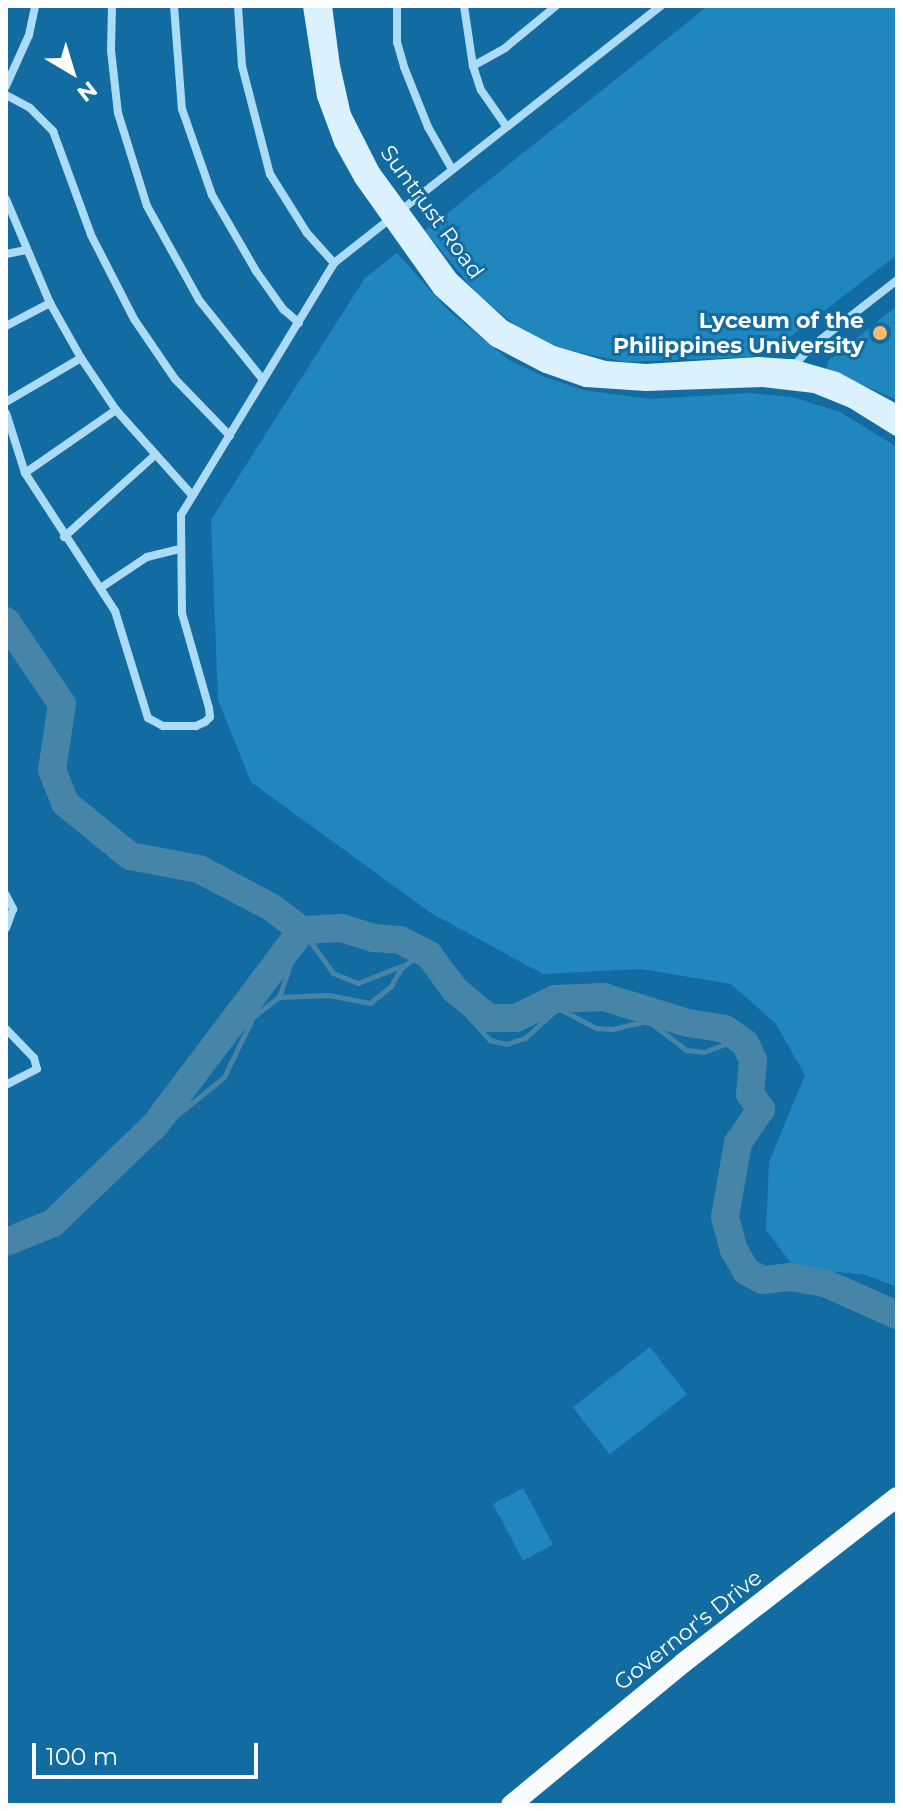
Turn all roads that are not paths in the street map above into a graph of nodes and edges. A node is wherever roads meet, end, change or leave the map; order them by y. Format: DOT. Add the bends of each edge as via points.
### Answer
graph roads {
  1 [pos="35,6"];
  2 [pos="112,6"];
  3 [pos="174,6"];
  4 [pos="238,6"];
  5 [pos="311,6"];
  6 [pos="324,6"];
  7 [pos="397,6"];
  8 [pos="464,6"];
  9 [pos="556,6"];
  10 [pos="661,6"];
  11 [pos="473,66"];
  12 [pos="6,86"];
  13 [pos="6,95"];
  14 [pos="506,126"];
  15 [pos="452,169"];
  16 [pos="6,199"];
  17 [pos="394,214"];
  18 [pos="27,250"];
  19 [pos="6,254"];
  20 [pos="334,263"];
  21 [pos="897,280"];
  22 [pos="50,303"];
  23 [pos="299,323"];
  24 [pos="6,326"];
  25 [pos="81,358"];
  26 [pos="790,373"];
  27 [pos="263,380"];
  28 [pos="6,402"];
  29 [pos="116,410"];
  30 [pos="6,413"];
  31 [pos="897,413"];
  32 [pos="897,428"];
  33 [pos="230,436"];
  34 [pos="155,455"];
  35 [pos="25,473"];
  36 [pos="191,494"];
  37 [pos="64,537"];
  38 [pos="180,549"];
  39 [pos="102,587"];
  40 [pos="6,895"];
  41 [pos="6,928"];
  42 [pos="6,1029"];
  43 [pos="6,1085"];
  44 [pos="897,1497"];
  45 [pos="511,1805"];
  1 -- 12 [label="street" via="29,35"];
  2 -- 27 [label="street" via="118,113 147,206 199,300"];
  3 -- 23 [label="street" via="182,109 212,195 256,271"];
  4 -- 20 [label="street" via="242,66 270,174 307,233"];
  5 -- 17 [label="street, Suntrust Road" via="333,121 362,178"];
  6 -- 17 [label="street, Suntrust Road" via="343,115"];
  7 -- 15 [label="street" via="397,42 404,67"];
  8 -- 11 [label="street"];
  9 -- 11 [label="street" via="505,48"];
  10 -- 14 [label="street"];
  11 -- 14 [label="street" via="481,90"];
  13 -- 33 [label="street" via="30,108 53,131 91,235 134,319 175,379"];
  14 -- 15 [label="street"];
  15 -- 17 [label="street"];
  16 -- 18 [label="street"];
  17 -- 20 [label="street"];
  17 -- 26 [label="street, Suntrust Road" via="474,305 503,328 553,354 625,371 759,365"];
  18 -- 19 [label="street"];
  18 -- 22 [label="street"];
  20 -- 23 [label="street"];
  21 -- 26 [label="street" via="810,348"];
  22 -- 24 [label="street"];
  22 -- 25 [label="street"];
  23 -- 27 [label="street"];
  25 -- 28 [label="street"];
  25 -- 29 [label="street"];
  26 -- 31 [label="street" via="836,380"];
  26 -- 32 [label="street"];
  27 -- 33 [label="street"];
  29 -- 34 [label="street"];
  29 -- 35 [label="street"];
  30 -- 35 [label="street"];
  33 -- 36 [label="street"];
  34 -- 36 [label="street"];
  34 -- 37 [label="street"];
  35 -- 37 [label="street"];
  36 -- 38 [label="street" via="181,515"];
  37 -- 39 [label="street"];
  38 -- 39 [label="street" via="147,557"];
  38 -- 39 [label="street" via="185,630 210,717 196,726 163,726 148,718 121,624"];
  40 -- 41 [label="street" via="13,909"];
  42 -- 43 [label="street" via="34,1058 37,1069"];
  44 -- 45 [label="main road, Governor's Drive"];
}
